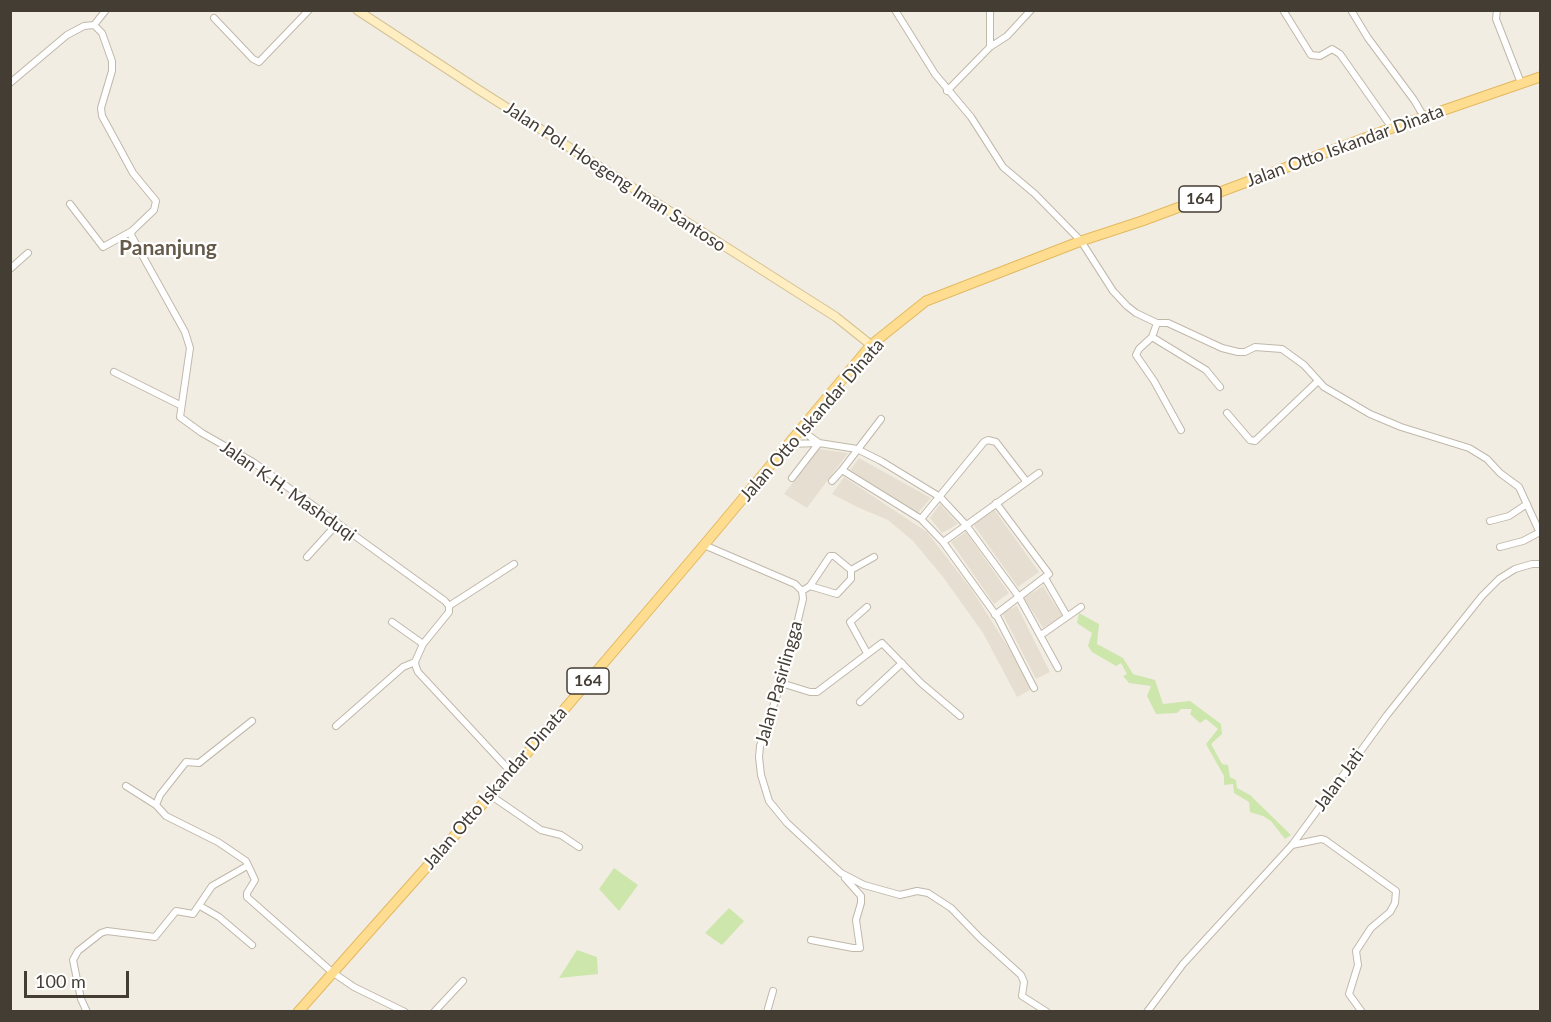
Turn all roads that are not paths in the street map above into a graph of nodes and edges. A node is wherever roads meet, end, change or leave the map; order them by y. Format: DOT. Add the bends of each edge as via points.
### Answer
graph roads {
  1 [pos="106,10"];
  2 [pos="309,10"];
  3 [pos="357,10"];
  4 [pos="895,10"];
  5 [pos="990,10"];
  6 [pos="1031,10"];
  7 [pos="1283,10"];
  8 [pos="1351,10"];
  9 [pos="1497,10"];
  10 [pos="214,18"];
  11 [pos="94,24"];
  12 [pos="990,47"];
  13 [pos="1540,77"];
  14 [pos="10,83"];
  15 [pos="1521,83"];
  16 [pos="947,91"];
  17 [pos="1424,117"];
  18 [pos="1392,128"];
  19 [pos="70,204"];
  20 [pos="132,231"];
  21 [pos="1081,241"];
  22 [pos="28,253"];
  23 [pos="10,269"];
  24 [pos="1157,323"];
  25 [pos="1152,337"];
  26 [pos="872,345"];
  27 [pos="114,372"];
  28 [pos="1318,381"];
  29 [pos="1220,387"];
  30 [pos="180,405"];
  31 [pos="1227,413"];
  32 [pos="881,419"];
  33 [pos="801,430"];
  34 [pos="1181,430"];
  35 [pos="818,443"];
  36 [pos="790,444"];
  37 [pos="857,449"];
  38 [pos="842,470"];
  39 [pos="1038,473"];
  40 [pos="792,478"];
  41 [pos="832,481"];
  42 [pos="1026,481"];
  43 [pos="940,497"];
  44 [pos="996,503"];
  45 [pos="1527,504"];
  46 [pos="921,519"];
  47 [pos="1490,521"];
  48 [pos="337,524"];
  49 [pos="966,525"];
  50 [pos="1540,533"];
  51 [pos="943,542"];
  52 [pos="704,546"];
  53 [pos="1500,547"];
  54 [pos="308,556"];
  55 [pos="874,557"];
  56 [pos="514,564"];
  57 [pos="1540,564"];
  58 [pos="851,570"];
  59 [pos="1045,578"];
  60 [pos="810,586"];
  61 [pos="802,591"];
  62 [pos="1019,597"];
  63 [pos="449,606"];
  64 [pos="867,607"];
  65 [pos="1081,607"];
  66 [pos="995,615"];
  67 [pos="1067,616"];
  68 [pos="392,622"];
  69 [pos="1041,635"];
  70 [pos="423,644"];
  71 [pos="867,653"];
  72 [pos="415,662"];
  73 [pos="902,663"];
  74 [pos="1058,668"];
  75 [pos="781,683"];
  76 [pos="1034,688"];
  77 [pos="860,702"];
  78 [pos="960,716"];
  79 [pos="252,721"];
  80 [pos="336,726"];
  81 [pos="511,772"];
  82 [pos="126,786"];
  83 [pos="490,795"];
  84 [pos="156,805"];
  85 [pos="1294,843"];
  86 [pos="579,847"];
  87 [pos="247,866"];
  88 [pos="841,873"];
  89 [pos="200,906"];
  90 [pos="811,940"];
  91 [pos="252,945"];
  92 [pos="332,972"];
  93 [pos="463,981"];
  94 [pos="773,991"];
  95 [pos="87,1011"];
  96 [pos="298,1011"];
  97 [pos="405,1011"];
  98 [pos="434,1011"];
  99 [pos="767,1011"];
  100 [pos="1047,1011"];
  101 [pos="1147,1011"];
  102 [pos="1362,1011"];
  1 -- 11 [label="street"];
  2 -- 10 [label="street" via="259,62"];
  3 -- 26 [label="street, Jalan Pol. Hoegeng Iman Santoso" via="836,317"];
  4 -- 16 [label="street"];
  5 -- 12 [label="street"];
  6 -- 12 [label="street" via="1007,36"];
  7 -- 18 [label="street" via="1311,56 1332,49 1340,54"];
  8 -- 17 [label="street"];
  9 -- 15 [label="street" via="1496,19"];
  11 -- 14 [label="street" via="67,35"];
  11 -- 20 [label="street" via="102,33 112,61 102,116 133,173 156,201 154,210"];
  12 -- 16 [label="street"];
  13 -- 15 [label="main road, Jalan Otto Iskandar Dinata / 164"];
  15 -- 17 [label="main road, Jalan Otto Iskandar Dinata / 164"];
  16 -- 21 [label="street" via="971,117 1003,167"];
  17 -- 18 [label="main road, Jalan Otto Iskandar Dinata / 164"];
  18 -- 21 [label="main road, Jalan Otto Iskandar Dinata / 164"];
  19 -- 20 [label="street" via="103,247"];
  20 -- 30 [label="street" via="132,239 185,332 190,348"];
  21 -- 24 [label="street" via="1113,291 1136,313"];
  21 -- 26 [label="main road, Jalan Otto Iskandar Dinata / 164" via="926,301"];
  22 -- 23 [label="street"];
  24 -- 25 [label="street"];
  24 -- 28 [label="street" via="1168,323 1238,352 1255,347 1282,349"];
  25 -- 29 [label="street" via="1206,370"];
  25 -- 34 [label="street" via="1136,355"];
  26 -- 33 [label="main road, Jalan Otto Iskandar Dinata / 164"];
  27 -- 30 [label="street"];
  28 -- 31 [label="street" via="1255,441"];
  28 -- 45 [label="street" via="1383,420 1469,448 1520,487"];
  30 -- 48 [label="street, Jalan K.H. Mashduqi" via="180,417 188,424 253,462"];
  32 -- 37 [label="street"];
  33 -- 35 [label="street"];
  33 -- 36 [label="main road, Jalan Otto Iskandar Dinata / 164"];
  35 -- 36 [label="street"];
  35 -- 37 [label="street"];
  35 -- 40 [label="street"];
  36 -- 52 [label="main road, Jalan Otto Iskandar Dinata / 164"];
  37 -- 38 [label="street"];
  37 -- 43 [label="street"];
  38 -- 41 [label="street"];
  38 -- 46 [label="street"];
  39 -- 42 [label="street"];
  42 -- 43 [label="street" via="996,442 988,440"];
  42 -- 44 [label="street"];
  43 -- 46 [label="street"];
  43 -- 49 [label="street"];
  44 -- 49 [label="street"];
  44 -- 59 [label="street" via="1049,572"];
  45 -- 47 [label="street" via="1509,516"];
  45 -- 50 [label="street"];
  46 -- 51 [label="street"];
  48 -- 54 [label="street"];
  48 -- 63 [label="street, Jalan K.H. Mashduqi"];
  49 -- 51 [label="street"];
  49 -- 62 [label="street"];
  50 -- 53 [label="street"];
  51 -- 66 [label="street"];
  52 -- 61 [label="street" via="795,584"];
  52 -- 81 [label="main road, Jalan Otto Iskandar Dinata / 164"];
  55 -- 58 [label="street"];
  56 -- 63 [label="street"];
  57 -- 85 [label="street, Jalan Jati" via="1515,569 1482,597 1387,715"];
  58 -- 60 [label="street" via="851,579 837,594"];
  58 -- 60 [label="street" via="830,556"];
  59 -- 62 [label="street"];
  59 -- 67 [label="street"];
  60 -- 61 [label="street"];
  61 -- 75 [label="street, Jalan Pasirlingga"];
  62 -- 66 [label="street"];
  62 -- 69 [label="street"];
  63 -- 70 [label="street" via="449,612"];
  64 -- 71 [label="street" via="850,622"];
  65 -- 67 [label="street"];
  66 -- 76 [label="street"];
  67 -- 69 [label="street"];
  68 -- 70 [label="street"];
  69 -- 74 [label="street"];
  70 -- 72 [label="street"];
  71 -- 73 [label="street" via="882,643"];
  71 -- 75 [label="street" via="817,692"];
  72 -- 80 [label="street" via="403,667"];
  72 -- 81 [label="street" via="418,672"];
  73 -- 77 [label="street"];
  73 -- 78 [label="street"];
  75 -- 88 [label="street, Jalan Pasirlingga" via="760,746 764,790 787,823"];
  79 -- 84 [label="street" via="199,764 186,762"];
  81 -- 83 [label="main road, Jalan Otto Iskandar Dinata / 164"];
  82 -- 84 [label="street"];
  83 -- 86 [label="street" via="541,830 561,835"];
  83 -- 92 [label="main road, Jalan Otto Iskandar Dinata / 164"];
  84 -- 87 [label="street" via="166,816 218,842 246,861"];
  85 -- 101 [label="street, Jalan Jati" via="1183,964"];
  85 -- 102 [label="street" via="1325,840 1396,891 1390,912 1371,928 1356,951 1358,965 1349,994"];
  87 -- 89 [label="street" via="212,886"];
  87 -- 92 [label="street" via="255,880 247,897"];
  88 -- 90 [label="street" via="861,896 856,920 860,948"];
  88 -- 100 [label="street, Jalan Pasirlingga" via="864,885 900,895 928,893 951,908 1021,975 1022,996"];
  89 -- 91 [label="street"];
  89 -- 95 [label="street" via="193,914 176,911 154,937 107,931 78,951 73,960"];
  92 -- 96 [label="main road, Jalan Otto Iskandar Dinata / 164"];
  92 -- 97 [label="street"];
  93 -- 98 [label="street"];
  94 -- 99 [label="street"];
}
